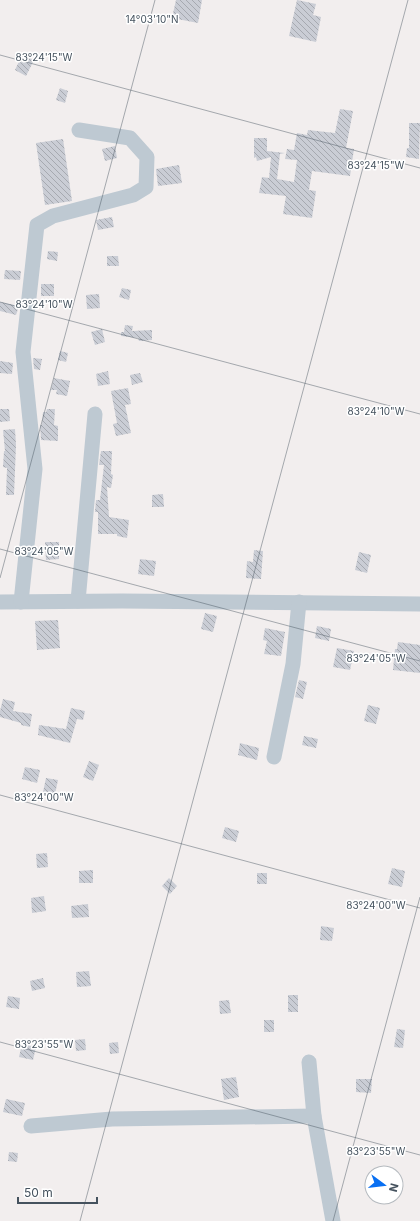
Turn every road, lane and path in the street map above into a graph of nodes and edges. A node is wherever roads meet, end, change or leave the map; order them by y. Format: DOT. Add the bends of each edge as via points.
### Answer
graph roads {
  1 [pos="79,130"];
  2 [pos="95,414"];
  3 [pos="78,601"];
  4 [pos="0,602"];
  5 [pos="21,602"];
  6 [pos="299,602"];
  7 [pos="420,604"];
  8 [pos="274,757"];
  9 [pos="309,1062"];
  10 [pos="314,1116"];
  11 [pos="31,1126"];
  12 [pos="333,1221"];
  1 -- 5 [label="street" via="130,138 147,157 146,187 133,195 53,216 37,225 23,352 35,469"];
  2 -- 3 [label="street"];
  3 -- 5 [label="street"];
  3 -- 6 [label="street"];
  4 -- 5 [label="street"];
  6 -- 7 [label="street"];
  6 -- 8 [label="street" via="293,664"];
  9 -- 10 [label="street"];
  10 -- 11 [label="street" via="112,1119"];
  10 -- 12 [label="street"];
}
